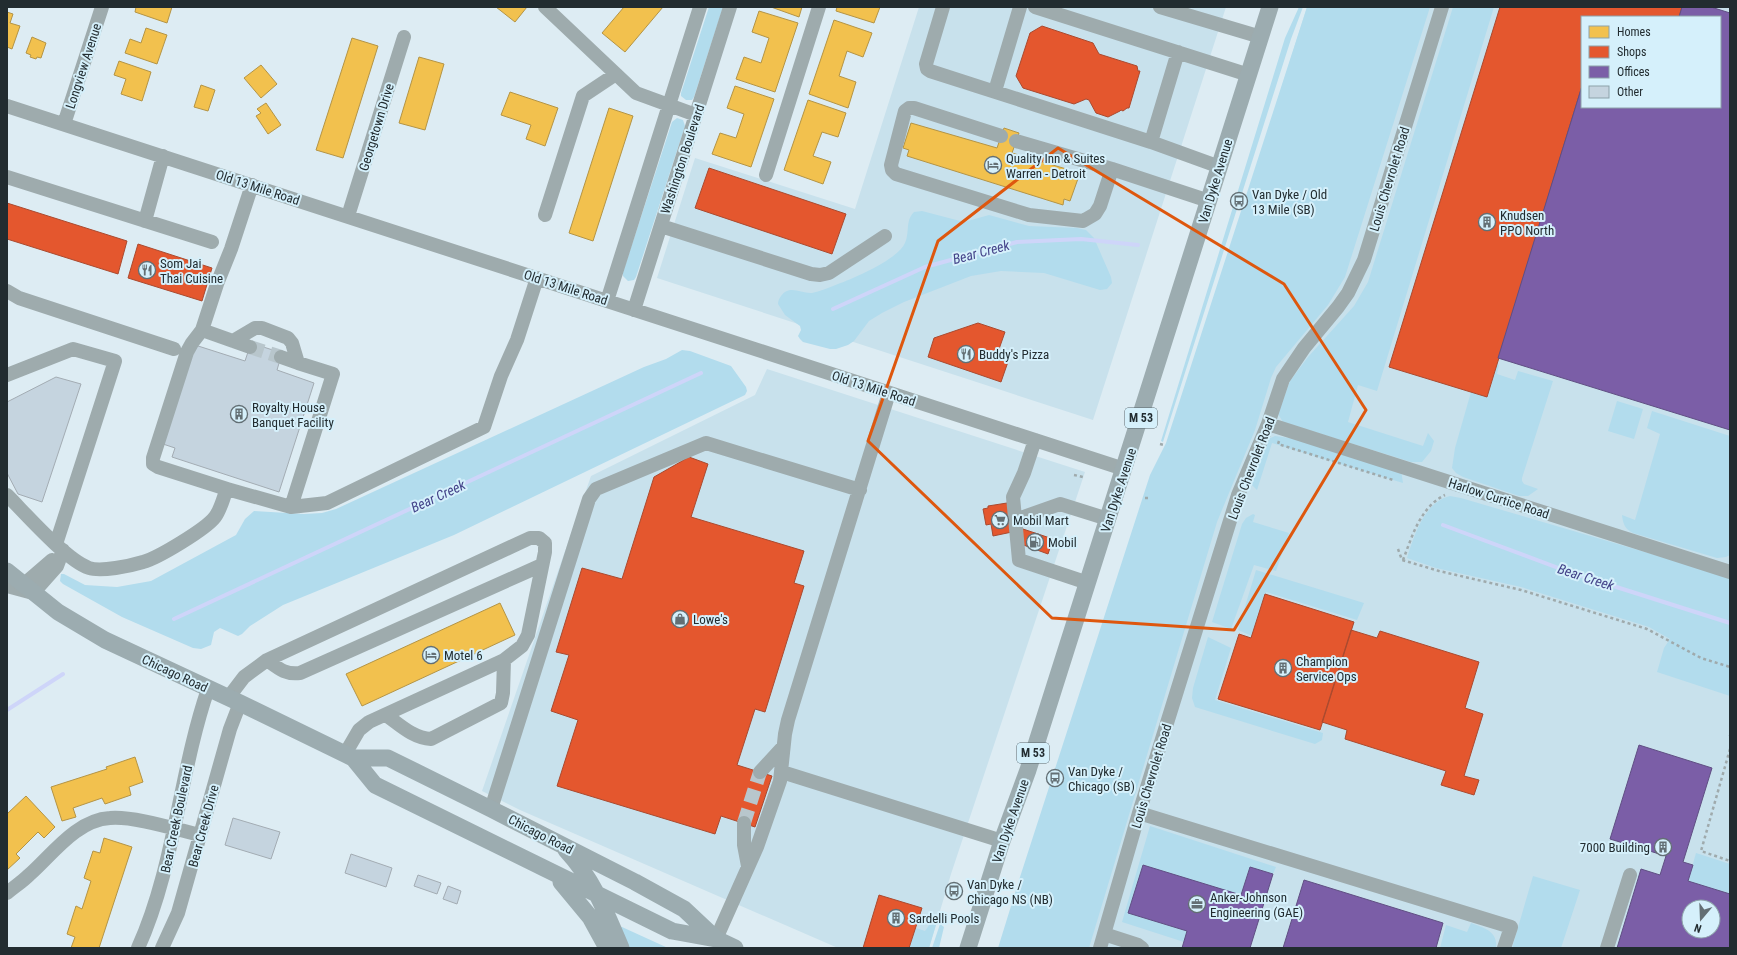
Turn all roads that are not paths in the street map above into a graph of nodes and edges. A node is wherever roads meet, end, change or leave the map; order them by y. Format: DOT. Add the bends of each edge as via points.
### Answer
graph roads {
  1 [pos="102,7"];
  2 [pos="545,7"];
  3 [pos="700,7"];
  4 [pos="730,7"];
  5 [pos="819,7"];
  6 [pos="943,7"];
  7 [pos="1020,7"];
  8 [pos="1034,7"];
  9 [pos="1160,7"];
  10 [pos="1270,7"];
  11 [pos="1442,7"];
  12 [pos="1186,11"];
  13 [pos="404,37"];
  14 [pos="1261,37"];
  15 [pos="1178,52"];
  16 [pos="616,74"];
  17 [pos="1249,75"];
  18 [pos="995,91"];
  19 [pos="7,106"];
  20 [pos="669,106"];
  21 [pos="696,114"];
  22 [pos="64,124"];
  23 [pos="1001,136"];
  24 [pos="1016,140"];
  25 [pos="1151,142"];
  26 [pos="163,156"];
  27 [pos="1220,167"];
  28 [pos="1112,169"];
  29 [pos="766,175"];
  30 [pos="7,177"];
  31 [pos="252,185"];
  32 [pos="1209,201"];
  33 [pos="545,215"];
  34 [pos="348,216"];
  35 [pos="144,221"];
  36 [pos="661,226"];
  37 [pos="885,236"];
  38 [pos="212,242"];
  39 [pos="537,278"];
  40 [pos="7,291"];
  41 [pos="607,301"];
  42 [pos="634,310"];
  43 [pos="202,330"];
  44 [pos="233,341"];
  45 [pos="250,347"];
  46 [pos="174,349"];
  47 [pos="281,357"];
  48 [pos="298,363"];
  49 [pos="7,374"];
  50 [pos="889,393"];
  51 [pos="1268,424"];
  52 [pos="1035,440"];
  53 [pos="1124,468"];
  54 [pos="227,489"];
  55 [pos="860,490"];
  56 [pos="7,495"];
  57 [pos="291,507"];
  58 [pos="1108,519"];
  59 [pos="1015,520"];
  60 [pos="60,547"];
  61 [pos="542,565"];
  62 [pos="7,571"];
  63 [pos="1730,572"];
  64 [pos="1088,583"];
  65 [pos="21,588"];
  66 [pos="267,660"];
  67 [pos="504,660"];
  68 [pos="208,689"];
  69 [pos="234,700"];
  70 [pos="386,715"];
  71 [pos="783,747"];
  72 [pos="349,756"];
  73 [pos="760,772"];
  74 [pos="782,772"];
  75 [pos="491,809"];
  76 [pos="1139,814"];
  77 [pos="744,823"];
  78 [pos="174,829"];
  79 [pos="200,834"];
  80 [pos="1002,841"];
  81 [pos="560,844"];
  82 [pos="748,866"];
  83 [pos="554,874"];
  84 [pos="1630,875"];
  85 [pos="7,893"];
  86 [pos="598,896"];
  87 [pos="1104,934"];
  88 [pos="716,939"];
  89 [pos="138,948"];
  90 [pos="162,948"];
  91 [pos="607,948"];
  92 [pos="621,948"];
  93 [pos="735,948"];
  94 [pos="968,948"];
  95 [pos="1100,948"];
  96 [pos="1142,948"];
  97 [pos="1504,948"];
  98 [pos="1607,948"];
  1 -- 22 [label="street, Longview Avenue"];
  2 -- 16 [label="street"];
  3 -- 20 [label="street"];
  4 -- 21 [label="street, Washington Boulevard"];
  5 -- 29 [label="street"];
  6 -- 18 [label="street" via="926,64 927,69"];
  7 -- 18 [label="street"];
  8 -- 15 [label="street"];
  9 -- 12 [label="street"];
  10 -- 14 [label="main road, Van Dyke Avenue / M 53"];
  11 -- 51 [label="street, Louis Chevrolet Road" via="1364,260 1348,293 1283,379"];
  12 -- 14 [label="street"];
  13 -- 34 [label="street, Georgetown Drive"];
  14 -- 17 [label="main road, Van Dyke Avenue / M 53"];
  15 -- 17 [label="street"];
  15 -- 25 [label="street"];
  16 -- 20 [label="street" via="636,93"];
  16 -- 33 [label="street" via="584,96"];
  17 -- 27 [label="main road, Van Dyke Avenue / M 53"];
  18 -- 25 [label="street"];
  19 -- 22 [label="street, Old 13 Mile Road"];
  20 -- 21 [label="street"];
  20 -- 41 [label="street"];
  21 -- 36 [label="street, Washington Boulevard"];
  22 -- 26 [label="street, Old 13 Mile Road"];
  23 -- 28 [label="street" via="909,108 905,111 891,165 892,170 896,174 1029,214 1083,221 1095,214 1100,206"];
  24 -- 28 [label="street"];
  25 -- 27 [label="street"];
  26 -- 31 [label="street, Old 13 Mile Road"];
  26 -- 35 [label="street"];
  27 -- 32 [label="main road, Van Dyke Avenue / M 53"];
  28 -- 32 [label="street"];
  30 -- 35 [label="street"];
  31 -- 34 [label="street, Old 13 Mile Road"];
  31 -- 43 [label="street"];
  32 -- 53 [label="main road, Van Dyke Avenue / M 53"];
  34 -- 39 [label="street, Old 13 Mile Road"];
  35 -- 38 [label="street"];
  36 -- 37 [label="street" via="820,275 829,273"];
  36 -- 42 [label="street, Washington Boulevard"];
  39 -- 41 [label="street, Old 13 Mile Road"];
  39 -- 57 [label="street" via="484,427 327,502"];
  40 -- 46 [label="street" via="19,298"];
  41 -- 42 [label="street, Old 13 Mile Road"];
  42 -- 50 [label="street, Old 13 Mile Road"];
  43 -- 44 [label="street"];
  43 -- 54 [label="street" via="187,352 153,464"];
  44 -- 45 [label="street"];
  44 -- 48 [label="street" via="255,328 262,328 288,338"];
  47 -- 48 [label="street"];
  48 -- 57 [label="street" via="333,374"];
  49 -- 60 [label="street" via="73,349 115,362"];
  50 -- 52 [label="street, Old 13 Mile Road"];
  50 -- 55 [label="street"];
  51 -- 63 [label="street, Harlow Curtice Road"];
  51 -- 76 [label="street, Louis Chevrolet Road" via="1238,495"];
  52 -- 53 [label="street, Old 13 Mile Road"];
  52 -- 59 [label="street" via="1013,497"];
  53 -- 58 [label="main road, Van Dyke Avenue / M 53"];
  54 -- 57 [label="street"];
  54 -- 60 [label="street" via="220,509 208,524 143,562 94,569 81,564"];
  55 -- 71 [label="street" via="788,720"];
  55 -- 75 [label="street" via="706,443 596,489 589,499"];
  56 -- 60 [label="street"];
  58 -- 59 [label="street" via="1060,504"];
  58 -- 64 [label="main road, Van Dyke Avenue / M 53"];
  59 -- 64 [label="street" via="1018,560"];
  60 -- 65 [label="street" via="57,566"];
  61 -- 66 [label="street" via="300,673 283,672"];
  61 -- 66 [label="street, Bear Creek Drive" via="545,544 539,538 530,538"];
  61 -- 67 [label="street" via="528,634 522,646"];
  62 -- 65 [label="main road, Chicago Road"];
  64 -- 80 [label="main road, Van Dyke Avenue / M 53" via="1028,770"];
  65 -- 68 [label="main road, Chicago Road" via="105,640"];
  66 -- 69 [label="street, Bear Creek Drive" via="244,677"];
  67 -- 70 [label="street"];
  67 -- 70 [label="street" via="501,702 430,739 413,734"];
  68 -- 69 [label="main road, Chicago Road"];
  68 -- 78 [label="street, Bear Creek Boulevard" via="199,715"];
  69 -- 72 [label="main road, Chicago Road"];
  69 -- 79 [label="street, Bear Creek Drive" via="230,729"];
  70 -- 72 [label="street" via="369,722 359,730"];
  71 -- 73 [label="street"];
  71 -- 74 [label="street"];
  72 -- 75 [label="main road, Chicago Road" via="388,758"];
  72 -- 83 [label="main road, Chicago Road" via="375,785"];
  74 -- 80 [label="street"];
  74 -- 82 [label="street"];
  75 -- 81 [label="main road, Chicago Road"];
  76 -- 87 [label="street, Louis Chevrolet Road"];
  76 -- 97 [label="street" via="1510,927"];
  77 -- 82 [label="street" via="744,845"];
  78 -- 79 [label="street"];
  78 -- 85 [label="street" via="124,818 97,820 70,836"];
  78 -- 89 [label="street, Bear Creek Boulevard" via="156,902"];
  79 -- 90 [label="street, Bear Creek Drive" via="178,913"];
  80 -- 94 [label="main road, Van Dyke Avenue / M 53"];
  81 -- 86 [label="main road" via="577,862"];
  81 -- 88 [label="main road, Chicago Road" via="684,909"];
  82 -- 88 [label="street"];
  83 -- 86 [label="main road, Chicago Road"];
  83 -- 91 [label="main road" via="587,912"];
  84 -- 98 [label="street"];
  86 -- 88 [label="main road, Chicago Road" via="672,931"];
  86 -- 92 [label="main road"];
  87 -- 95 [label="street, Louis Chevrolet Road"];
  87 -- 96 [label="street"];
  88 -- 93 [label="main road, Chicago Road"];
}
